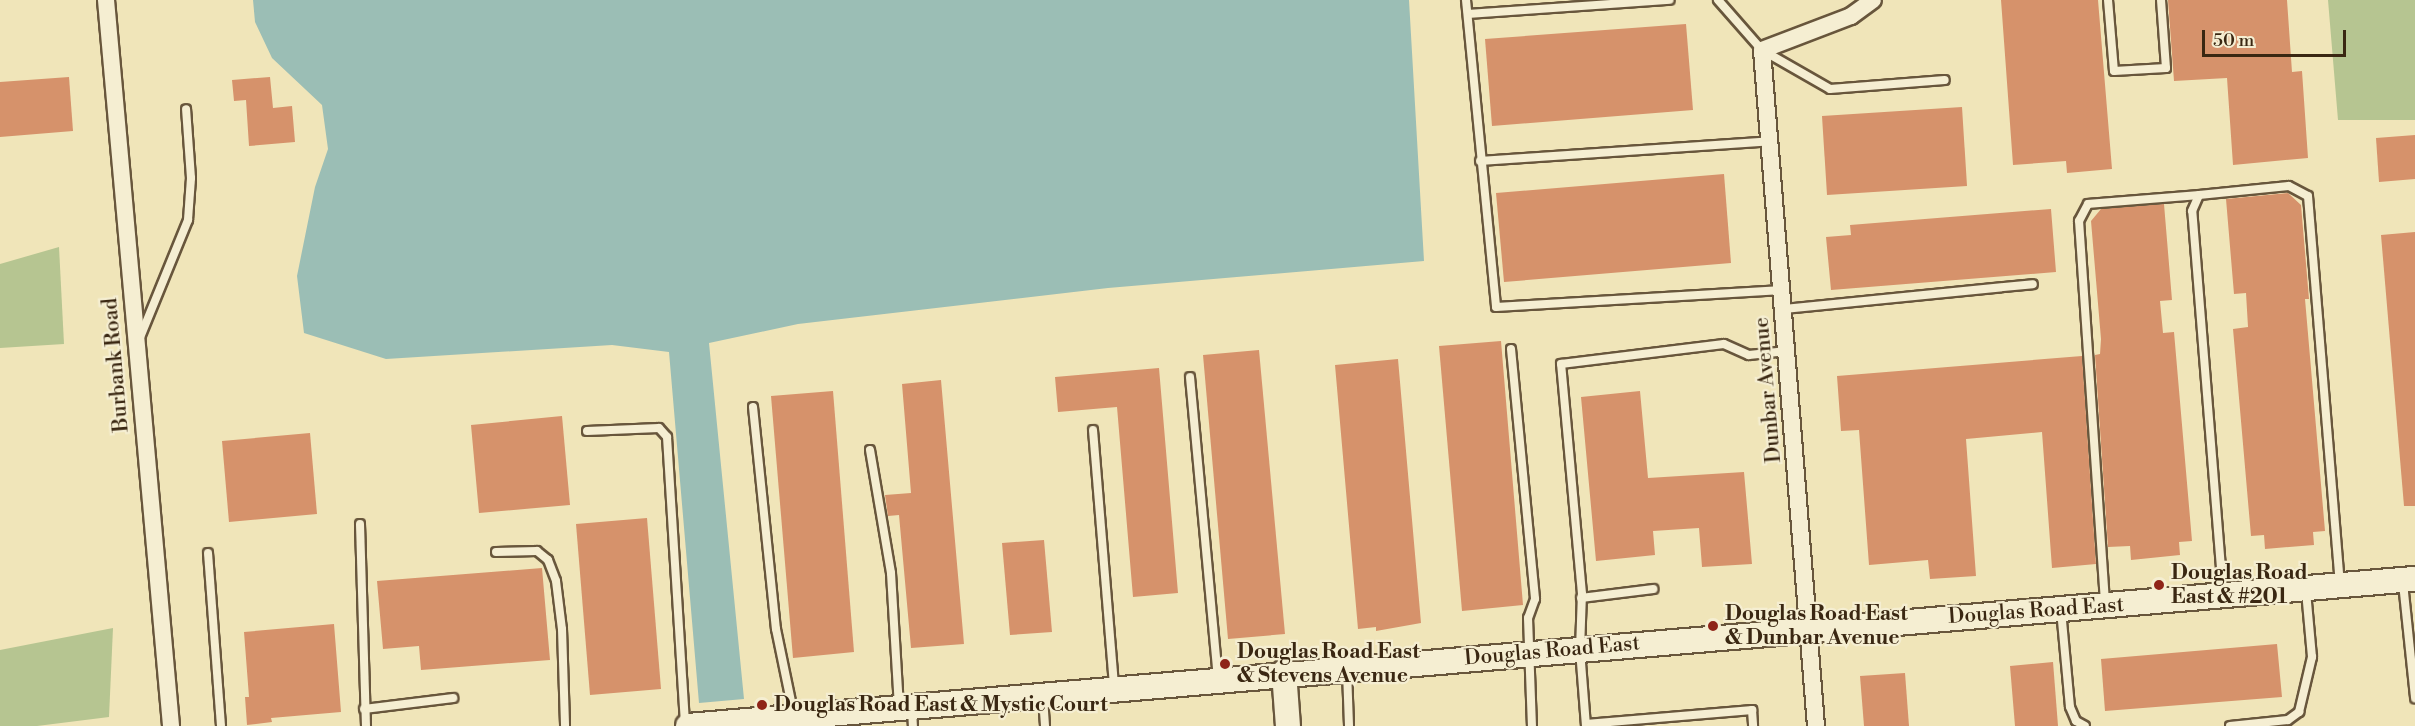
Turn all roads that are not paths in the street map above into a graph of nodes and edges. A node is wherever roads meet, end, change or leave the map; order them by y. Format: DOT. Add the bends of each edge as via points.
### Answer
graph roads {
  1 [pos="106,0"];
  2 [pos="1467,0"];
  3 [pos="1671,0"];
  4 [pos="1718,0"];
  5 [pos="1872,0"];
  6 [pos="2108,0"];
  7 [pos="2161,0"];
  8 [pos="1468,14"];
  9 [pos="1762,50"];
  10 [pos="1945,80"];
  11 [pos="186,109"];
  12 [pos="1770,141"];
  13 [pos="1480,160"];
  14 [pos="2199,195"];
  15 [pos="2033,284"];
  16 [pos="1782,290"];
  17 [pos="1784,309"];
  18 [pos="136,346"];
  19 [pos="1511,349"];
  20 [pos="1787,351"];
  21 [pos="1190,377"];
  22 [pos="753,407"];
  23 [pos="1093,430"];
  24 [pos="587,431"];
  25 [pos="870,450"];
  26 [pos="360,524"];
  27 [pos="496,552"];
  28 [pos="208,553"];
  29 [pos="2409,580"];
  30 [pos="2340,585"];
  31 [pos="2306,588"];
  32 [pos="1653,589"];
  33 [pos="2223,595"];
  34 [pos="1581,598"];
  35 [pos="2105,606"];
  36 [pos="2061,609"];
  37 [pos="1810,628"];
  38 [pos="1580,650"];
  39 [pos="2412,651"];
  40 [pos="1530,654"];
  41 [pos="1347,668"];
  42 [pos="1284,672"];
  43 [pos="1218,678"];
  44 [pos="1114,688"];
  45 [pos="1043,694"];
  46 [pos="453,698"];
  47 [pos="2415,698"];
  48 [pos="364,709"];
  49 [pos="908,713"];
  50 [pos="794,716"];
  51 [pos="858,718"];
  52 [pos="1586,725"];
  53 [pos="171,726"];
  54 [pos="221,726"];
  55 [pos="366,726"];
  56 [pos="565,726"];
  57 [pos="687,726"];
  58 [pos="1044,726"];
  59 [pos="1288,726"];
  60 [pos="1349,726"];
  61 [pos="1532,726"];
  62 [pos="1753,726"];
  63 [pos="1816,726"];
  64 [pos="2085,726"];
  65 [pos="2230,726"];
  1 -- 18 [label="street, Burbank Road"];
  2 -- 8 [label="lane"];
  3 -- 8 [label="lane"];
  4 -- 9 [label="lane"];
  5 -- 9 [label="street" via="1851,16"];
  6 -- 7 [label="lane" via="2115,71 2166,68"];
  8 -- 13 [label="lane"];
  9 -- 10 [label="lane" via="1830,89"];
  9 -- 12 [label="street, Dunbar Avenue"];
  11 -- 18 [label="lane" via="191,178 188,220"];
  12 -- 13 [label="lane"];
  12 -- 16 [label="street, Dunbar Avenue"];
  13 -- 16 [label="lane" via="1496,307"];
  14 -- 30 [label="lane" via="2289,186 2308,196"];
  14 -- 33 [label="lane" via="2192,212"];
  14 -- 35 [label="lane" via="2088,204 2079,221"];
  15 -- 17 [label="lane"];
  16 -- 17 [label="street, Dunbar Avenue"];
  17 -- 20 [label="street, Dunbar Avenue"];
  18 -- 53 [label="street, Burbank Road"];
  19 -- 40 [label="lane" via="1535,599 1528,618"];
  20 -- 34 [label="lane" via="1749,355 1724,344 1561,364"];
  20 -- 37 [label="street, Dunbar Avenue"];
  21 -- 43 [label="lane"];
  22 -- 50 [label="lane" via="776,629"];
  23 -- 44 [label="lane"];
  24 -- 57 [label="lane" via="659,428 667,437"];
  25 -- 49 [label="lane" via="891,573"];
  26 -- 48 [label="lane"];
  27 -- 56 [label="lane" via="537,551 548,560 556,581"];
  28 -- 54 [label="lane"];
  29 -- 30 [label="street, Douglas Road East"];
  29 -- 39 [label="lane"];
  30 -- 31 [label="street, Douglas Road East"];
  31 -- 33 [label="street, Douglas Road East"];
  31 -- 65 [label="lane" via="2312,657 2299,712 2288,720"];
  32 -- 34 [label="lane"];
  33 -- 35 [label="street, Douglas Road East"];
  34 -- 38 [label="lane"];
  35 -- 36 [label="street, Douglas Road East"];
  36 -- 37 [label="street, Douglas Road East"];
  36 -- 64 [label="lane" via="2070,706 2076,721"];
  37 -- 38 [label="street, Douglas Road East"];
  37 -- 63 [label="street, Dunbar Avenue"];
  38 -- 40 [label="street, Douglas Road East"];
  38 -- 52 [label="lane"];
  39 -- 47 [label="lane"];
  40 -- 41 [label="street, Douglas Road East"];
  40 -- 61 [label="lane"];
  41 -- 42 [label="street, Douglas Road East"];
  41 -- 60 [label="lane"];
  42 -- 43 [label="street, Douglas Road East"];
  42 -- 59 [label="street"];
  43 -- 44 [label="street, Douglas Road East"];
  44 -- 45 [label="street, Douglas Road East"];
  45 -- 49 [label="street, Douglas Road East"];
  45 -- 58 [label="lane"];
  46 -- 48 [label="lane"];
  48 -- 55 [label="lane"];
  49 -- 51 [label="street, Douglas Road East"];
  50 -- 51 [label="street, Douglas Road East"];
  50 -- 57 [label="street, Douglas Road East"];
  52 -- 62 [label="lane" via="1752,710"];
}
